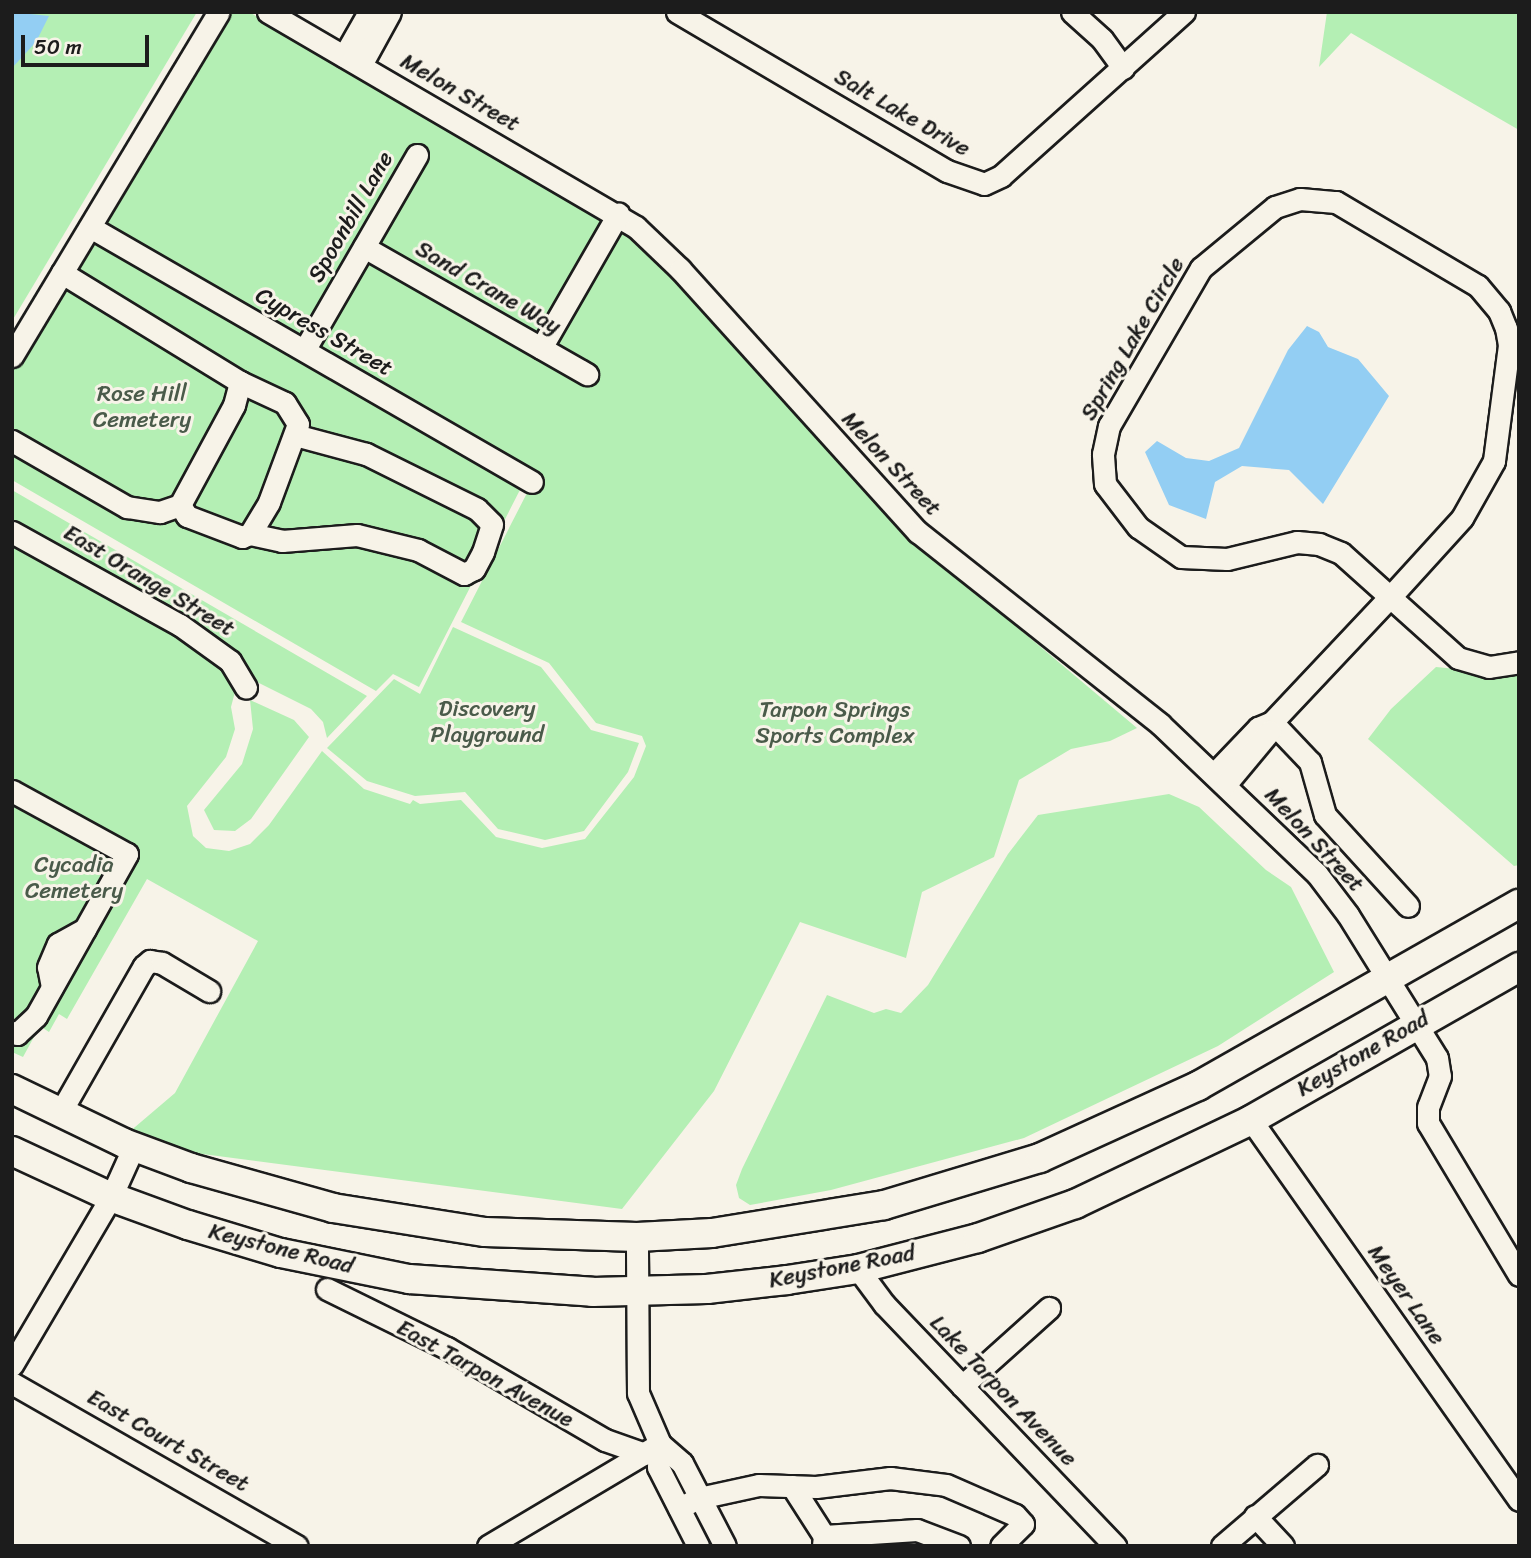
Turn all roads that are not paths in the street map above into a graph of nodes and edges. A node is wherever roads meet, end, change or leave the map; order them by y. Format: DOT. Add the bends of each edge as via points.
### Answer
graph roads {
  1 [pos="268,12"];
  2 [pos="369,12"];
  3 [pos="390,12"];
  4 [pos="677,12"];
  5 [pos="1072,12"];
  6 [pos="1184,12"];
  7 [pos="216,13"];
  8 [pos="352,61"];
  9 [pos="1123,68"];
  10 [pos="417,155"];
  11 [pos="618,214"];
  12 [pos="90,227"];
  13 [pos="364,247"];
  14 [pos="62,273"];
  15 [pos="309,342"];
  16 [pos="541,348"];
  17 [pos="12,356"];
  18 [pos="587,374"];
  19 [pos="240,382"];
  20 [pos="295,435"];
  21 [pos="12,441"];
  22 [pos="532,482"];
  23 [pos="180,505"];
  24 [pos="12,532"];
  25 [pos="250,534"];
  26 [pos="1390,597"];
  27 [pos="1519,663"];
  28 [pos="246,688"];
  29 [pos="1272,722"];
  30 [pos="1219,779"];
  31 [pos="12,792"];
  32 [pos="1519,904"];
  33 [pos="1408,905"];
  34 [pos="1519,967"];
  35 [pos="1384,978"];
  36 [pos="209,991"];
  37 [pos="1416,1023"];
  38 [pos="12,1032"];
  39 [pos="12,1089"];
  40 [pos="60,1113"];
  41 [pos="1251,1120"];
  42 [pos="134,1146"];
  43 [pos="12,1151"];
  44 [pos="111,1197"];
  45 [pos="637,1237"];
  46 [pos="858,1269"];
  47 [pos="1519,1275"];
  48 [pos="327,1289"];
  49 [pos="634,1292"];
  50 [pos="1049,1308"];
  51 [pos="12,1365"];
  52 [pos="12,1382"];
  53 [pos="962,1386"];
  54 [pos="652,1449"];
  55 [pos="1317,1465"];
  56 [pos="792,1486"];
  57 [pos="699,1497"];
  58 [pos="1519,1500"];
  59 [pos="680,1508"];
  60 [pos="1255,1516"];
  61 [pos="823,1541"];
  62 [pos="1103,1542"];
  63 [pos="297,1546"];
  64 [pos="488,1546"];
  65 [pos="698,1546"];
  66 [pos="724,1546"];
  67 [pos="959,1546"];
  68 [pos="1001,1546"];
  69 [pos="1222,1546"];
  70 [pos="1283,1546"];
  1 -- 8 [label="street, Melon Street"];
  2 -- 8 [label="street"];
  3 -- 8 [label="street"];
  4 -- 9 [label="street, Salt Lake Drive" via="975,183 1002,176"];
  5 -- 9 [label="street" via="1102,39"];
  6 -- 9 [label="street, Salt Lake Drive"];
  7 -- 12 [label="street"];
  8 -- 11 [label="street, Melon Street"];
  10 -- 13 [label="street, Spoonbill Lane"];
  11 -- 16 [label="street"];
  11 -- 30 [label="street, Melon Street" via="671,260 918,532 1154,719"];
  12 -- 14 [label="street"];
  12 -- 22 [label="street, Cypress Street"];
  13 -- 15 [label="street, Spoonbill Lane"];
  13 -- 16 [label="street, Sand Crane Way"];
  14 -- 17 [label="street"];
  14 -- 19 [label="street"];
  16 -- 18 [label="street, Sand Crane Way"];
  19 -- 20 [label="street" via="285,403 298,424"];
  19 -- 23 [label="street" via="234,405"];
  20 -- 25 [label="street" via="269,502"];
  20 -- 25 [label="street" via="366,454 477,509 492,524 484,552 474,569 464,574 418,550 357,535 282,541"];
  21 -- 23 [label="street" via="127,507 160,512"];
  23 -- 25 [label="street" via="187,516 242,537"];
  24 -- 28 [label="street, East Orange Street" via="180,625 230,661"];
  26 -- 26 [label="street, Spring Lake Circle" via="1465,514 1494,461 1508,345 1506,328 1495,304 1478,286 1371,223 1326,199 1290,201 1275,207 1201,268 1109,426 1103,454 1105,484 1138,527 1181,557 1214,561 1297,542 1319,544 1341,553"];
  26 -- 27 [label="street" via="1458,658 1489,667"];
  26 -- 29 [label="street, Spring Lake Circle"];
  29 -- 30 [label="street, Spring Lake Circle" via="1258,728"];
  29 -- 33 [label="street" via="1310,762 1325,815"];
  30 -- 35 [label="street, Melon Street" via="1328,887"];
  31 -- 38 [label="street" via="127,854 27,1026"];
  32 -- 35 [label="main road"];
  34 -- 37 [label="main road, Keystone Road"];
  35 -- 37 [label="street, Melon Street"];
  35 -- 45 [label="main road" via="1198,1086 1040,1158 954,1187 798,1222"];
  36 -- 40 [label="street" via="162,963 150,961"];
  37 -- 41 [label="main road, Keystone Road"];
  37 -- 47 [label="street, Melon Street" via="1440,1066 1428,1123"];
  39 -- 40 [label="main road"];
  40 -- 42 [label="main road"];
  41 -- 46 [label="main road, Keystone Road" via="1075,1205 978,1238"];
  41 -- 58 [label="street, Meyer Lane"];
  42 -- 44 [label="street"];
  42 -- 45 [label="main road" via="265,1191 412,1222 485,1232"];
  43 -- 44 [label="main road"];
  44 -- 49 [label="main road, Keystone Road" via="281,1253 409,1279 542,1292"];
  44 -- 51 [label="street"];
  45 -- 49 [label="street"];
  46 -- 49 [label="main road, Keystone Road" via="707,1289"];
  46 -- 53 [label="street, Lake Tarpon Avenue" via="884,1304"];
  48 -- 54 [label="street, East Tarpon Avenue" via="447,1348 605,1440"];
  49 -- 54 [label="street" via="638,1393"];
  50 -- 53 [label="street"];
  52 -- 63 [label="street, East Court Street"];
  53 -- 62 [label="street, Lake Tarpon Avenue"];
  54 -- 57 [label="street" via="682,1463"];
  54 -- 59 [label="street"];
  54 -- 64 [label="street"];
  55 -- 60 [label="street"];
  56 -- 57 [label="street" via="759,1485"];
  56 -- 61 [label="street"];
  56 -- 68 [label="street" via="890,1478 946,1485 1015,1515 1023,1524"];
  57 -- 59 [label="street"];
  57 -- 66 [label="street"];
  59 -- 65 [label="street"];
  60 -- 69 [label="street"];
  60 -- 70 [label="street"];
  61 -- 67 [label="street" via="917,1530"];
}
